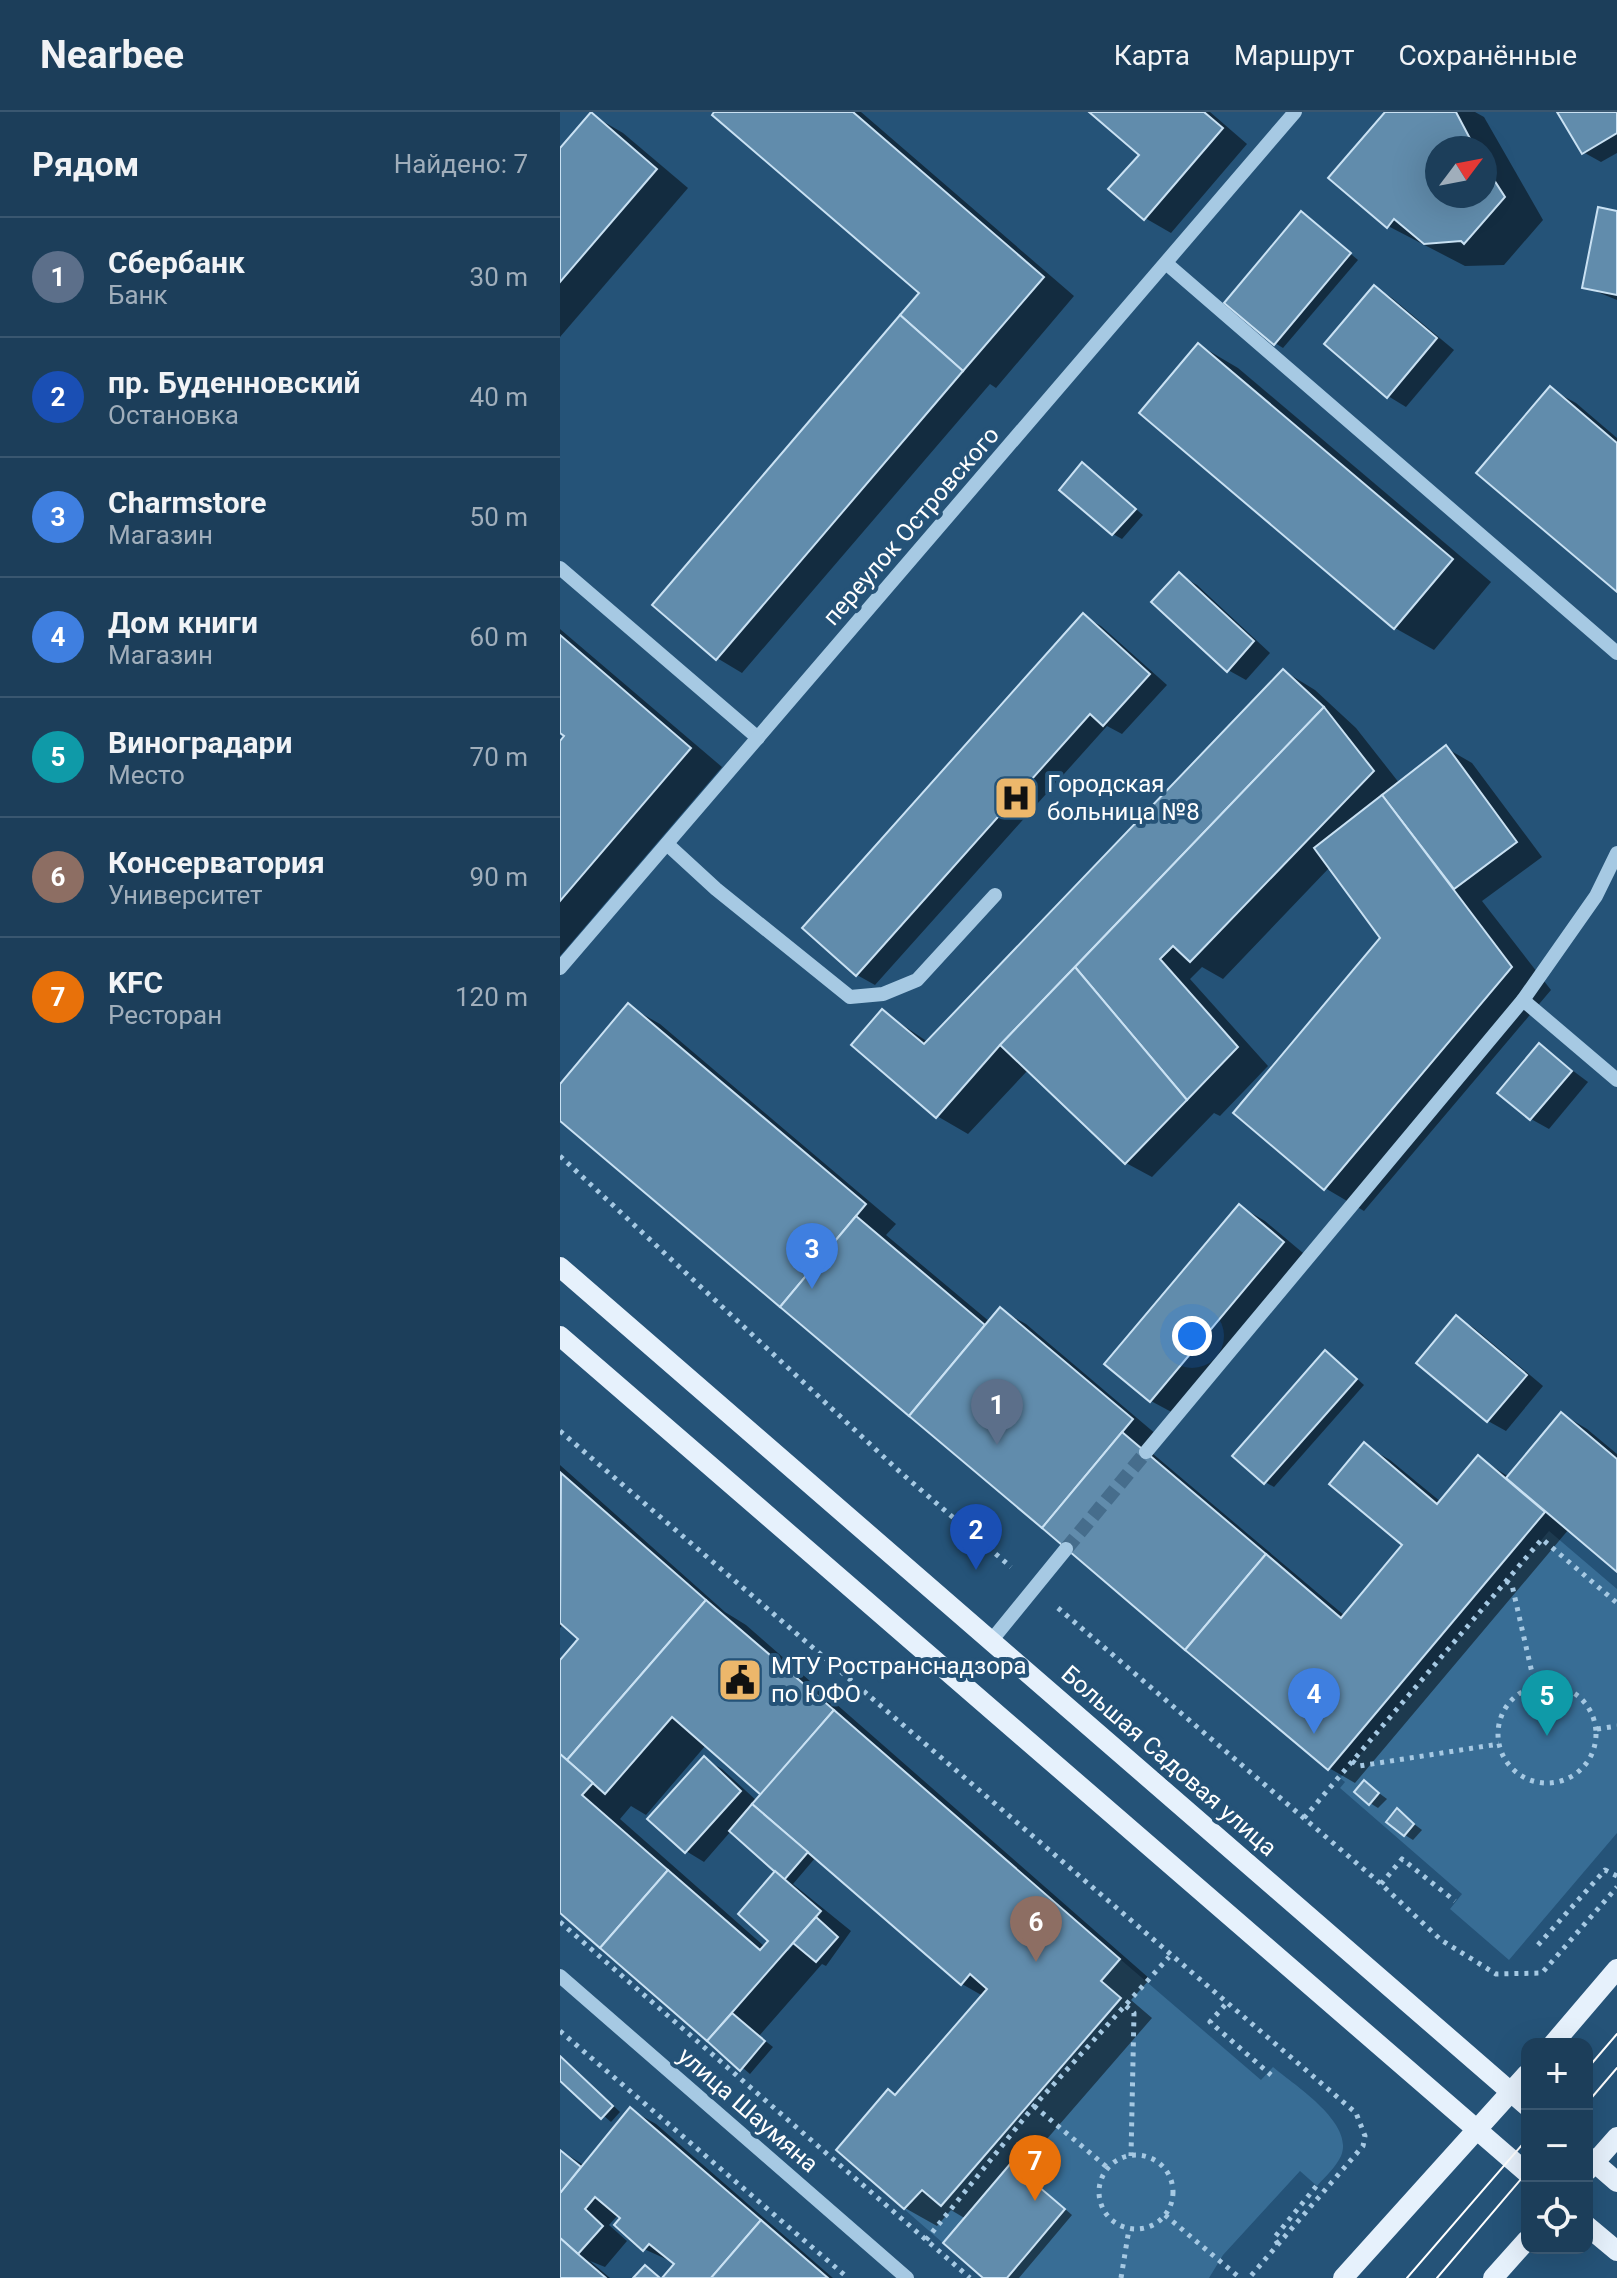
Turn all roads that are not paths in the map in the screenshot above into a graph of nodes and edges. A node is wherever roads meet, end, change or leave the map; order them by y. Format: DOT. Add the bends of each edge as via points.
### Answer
graph roads {
  1 [pos="1295,112"];
  2 [pos="1167,264"];
  3 [pos="560,568"];
  4 [pos="1617,653"];
  5 [pos="758,738"];
  6 [pos="667,844"];
  7 [pos="1617,853"];
  8 [pos="995,895"];
  9 [pos="560,968"];
  10 [pos="1523,1000"];
  11 [pos="1617,1080"];
  12 [pos="560,1267"];
  13 [pos="560,1336"];
  14 [pos="1146,1452"];
  15 [pos="1066,1549"];
  16 [pos="991,1641"];
  17 [pos="1617,1969"];
  18 [pos="560,1976"];
  19 [pos="1558,2038"];
  20 [pos="1521,2081"];
  21 [pos="1511,2092"];
  22 [pos="1521,2101"];
  23 [pos="1476,2130"];
  24 [pos="1617,2137"];
  25 [pos="1593,2159"];
  26 [pos="1593,2166"];
  27 [pos="1521,2168"];
  28 [pos="1617,2182"];
  29 [pos="1593,2231"];
  30 [pos="1521,2247"];
  31 [pos="1617,2251"];
  32 [pos="907,2278"];
  33 [pos="1343,2278"];
  34 [pos="1493,2278"];
  1 -- 2 [label="street, переулок Островского"];
  2 -- 4 [label="street"];
  2 -- 5 [label="street, переулок Островского"];
  3 -- 5 [label="street"];
  5 -- 6 [label="street, переулок Островского"];
  6 -- 8 [label="street" via="850,997 883,994 917,980"];
  6 -- 9 [label="street, переулок Островского"];
  7 -- 10 [label="street" via="1596,896"];
  10 -- 11 [label="street"];
  10 -- 14 [label="street"];
  12 -- 16 [label="main road, Большая Садовая улица"];
  13 -- 23 [label="main road"];
  15 -- 16 [label="street"];
  16 -- 21 [label="main road, Большая Садовая улица"];
  17 -- 19 [label="main road"];
  18 -- 32 [label="street, улица Шаумяна"];
  20 -- 21 [label="main road"];
  21 -- 22 [label="main road, Большая Садовая улица"];
  21 -- 23 [label="main road"];
  23 -- 27 [label="main road"];
  23 -- 33 [label="main road"];
  24 -- 25 [label="main road"];
  26 -- 28 [label="main road"];
  29 -- 31 [label="main road"];
  30 -- 34 [label="main road"];
}
